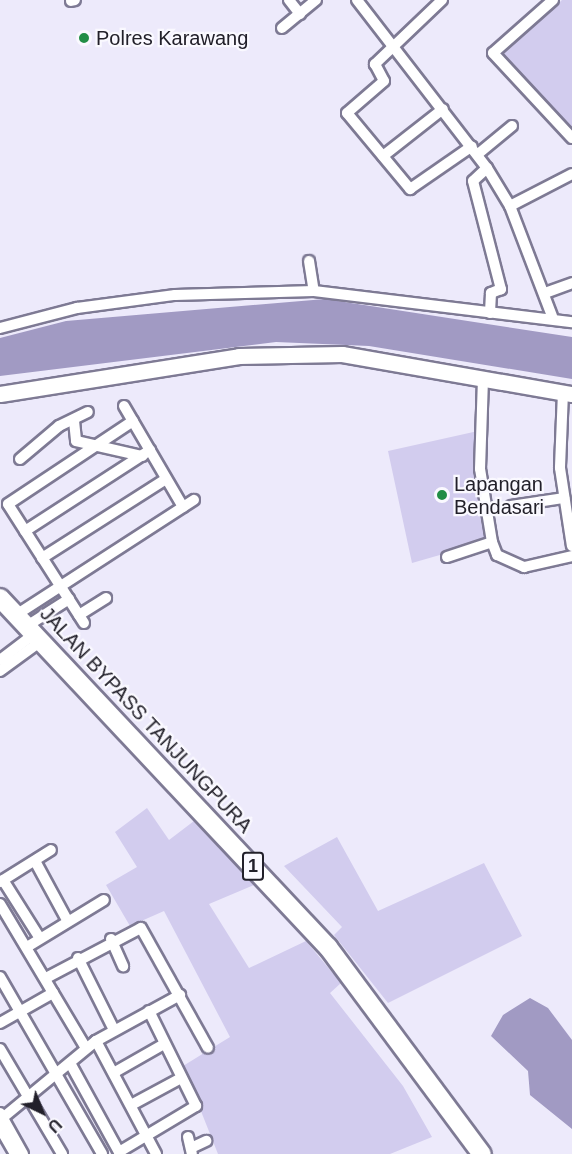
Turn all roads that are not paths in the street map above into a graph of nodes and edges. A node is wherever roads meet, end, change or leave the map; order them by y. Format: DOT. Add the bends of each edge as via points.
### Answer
graph roads {
  1 [pos="289,0"];
  2 [pos="316,0"];
  3 [pos="357,0"];
  4 [pos="442,0"];
  5 [pos="553,0"];
  6 [pos="300,14"];
  7 [pos="282,28"];
  8 [pos="395,48"];
  9 [pos="442,109"];
  10 [pos="512,126"];
  11 [pos="572,138"];
  12 [pos="475,150"];
  13 [pos="383,156"];
  14 [pos="488,168"];
  15 [pos="572,174"];
  16 [pos="510,206"];
  17 [pos="309,261"];
  18 [pos="572,283"];
  19 [pos="314,291"];
  20 [pos="545,293"];
  21 [pos="490,313"];
  22 [pos="552,316"];
  23 [pos="572,322"];
  24 [pos="0,328"];
  25 [pos="483,377"];
  26 [pos="568,393"];
  27 [pos="0,394"];
  28 [pos="124,406"];
  29 [pos="88,412"];
  30 [pos="133,421"];
  31 [pos="74,422"];
  32 [pos="97,445"];
  33 [pos="146,453"];
  34 [pos="20,459"];
  35 [pos="166,478"];
  36 [pos="564,498"];
  37 [pos="194,500"];
  38 [pos="511,506"];
  39 [pos="183,507"];
  40 [pos="25,531"];
  41 [pos="492,542"];
  42 [pos="572,546"];
  43 [pos="572,555"];
  44 [pos="447,557"];
  45 [pos="42,558"];
  46 [pos="61,586"];
  47 [pos="0,598"];
  48 [pos="106,598"];
  49 [pos="69,599"];
  50 [pos="25,630"];
  51 [pos="0,660"];
  52 [pos="0,671"];
  53 [pos="51,850"];
  54 [pos="35,861"];
  55 [pos="2,881"];
  56 [pos="104,900"];
  57 [pos="0,904"];
  58 [pos="3,919"];
  59 [pos="67,920"];
  60 [pos="39,937"];
  61 [pos="111,939"];
  62 [pos="27,947"];
  63 [pos="78,958"];
  64 [pos="123,966"];
  65 [pos="0,977"];
  66 [pos="46,978"];
  67 [pos="53,993"];
  68 [pos="180,995"];
  69 [pos="21,1011"];
  70 [pos="150,1011"];
  71 [pos="0,1023"];
  72 [pos="114,1030"];
  73 [pos="96,1041"];
  74 [pos="164,1044"];
  75 [pos="86,1048"];
  76 [pos="208,1048"];
  77 [pos="0,1049"];
  78 [pos="70,1063"];
  79 [pos="115,1072"];
  80 [pos="57,1074"];
  81 [pos="181,1078"];
  82 [pos="29,1096"];
  83 [pos="133,1104"];
  84 [pos="1,1119"];
  85 [pos="151,1136"];
  86 [pos="206,1141"];
  87 [pos="190,1146"];
  88 [pos="119,1153"];
  89 [pos="15,1154"];
  90 [pos="23,1154"];
  91 [pos="62,1154"];
  92 [pos="102,1154"];
  93 [pos="156,1154"];
  94 [pos="470,1154"];
  95 [pos="483,1154"];
  1 -- 6 [label="street"];
  2 -- 6 [label="street"];
  3 -- 8 [label="street"];
  4 -- 8 [label="street"];
  5 -- 11 [label="street" via="493,53"];
  6 -- 7 [label="street"];
  8 -- 9 [label="street"];
  8 -- 13 [label="street" via="375,66 384,81 347,113"];
  9 -- 12 [label="street"];
  9 -- 13 [label="street"];
  10 -- 12 [label="street"];
  12 -- 13 [label="street" via="410,189"];
  12 -- 14 [label="street"];
  14 -- 16 [label="street"];
  14 -- 21 [label="street" via="473,181 501,289 491,293"];
  15 -- 16 [label="street"];
  16 -- 20 [label="street"];
  17 -- 19 [label="street"];
  18 -- 20 [label="street"];
  19 -- 21 [label="street" via="384,295"];
  19 -- 24 [label="street" via="175,295 76,308"];
  20 -- 22 [label="street"];
  21 -- 22 [label="street"];
  22 -- 23 [label="street"];
  25 -- 26 [label="street"];
  25 -- 27 [label="street" via="342,354 238,356"];
  25 -- 41 [label="street" via="480,469"];
  26 -- 36 [label="street" via="559,441"];
  28 -- 30 [label="street"];
  29 -- 31 [label="street"];
  30 -- 32 [label="street"];
  30 -- 33 [label="street"];
  31 -- 32 [label="street" via="76,441"];
  31 -- 34 [label="street" via="60,426"];
  32 -- 33 [label="street"];
  32 -- 40 [label="street" via="8,504"];
  33 -- 35 [label="street"];
  33 -- 40 [label="street"];
  35 -- 39 [label="street"];
  35 -- 45 [label="street"];
  36 -- 38 [label="street"];
  36 -- 42 [label="street"];
  37 -- 39 [label="street"];
  39 -- 46 [label="street"];
  40 -- 45 [label="street"];
  41 -- 43 [label="street" via="497,555 524,567"];
  41 -- 44 [label="street"];
  45 -- 46 [label="street"];
  46 -- 49 [label="street"];
  46 -- 50 [label="street"];
  47 -- 50 [label="highway, JALAN BYPASS TANJUNGPURA / 1"];
  48 -- 49 [label="street" via="82,619"];
  49 -- 50 [label="street"];
  50 -- 51 [label="street"];
  50 -- 52 [label="street"];
  50 -- 94 [label="highway, JALAN BYPASS TANJUNGPURA / 1" via="322,952"];
  50 -- 95 [label="highway, JALAN BYPASS TANJUNGPURA / 1" via="328,947"];
  53 -- 54 [label="street"];
  54 -- 55 [label="street"];
  54 -- 59 [label="street"];
  55 -- 60 [label="street"];
  56 -- 59 [label="street"];
  57 -- 58 [label="street"];
  58 -- 62 [label="street"];
  59 -- 60 [label="street"];
  60 -- 62 [label="street"];
  61 -- 63 [label="street"];
  61 -- 64 [label="street"];
  61 -- 68 [label="street" via="141,928"];
  62 -- 66 [label="street"];
  63 -- 66 [label="street"];
  63 -- 72 [label="street"];
  65 -- 69 [label="street"];
  66 -- 67 [label="street"];
  67 -- 69 [label="street"];
  67 -- 75 [label="street"];
  68 -- 70 [label="street"];
  68 -- 76 [label="street"];
  69 -- 71 [label="street"];
  69 -- 80 [label="street"];
  70 -- 72 [label="street"];
  70 -- 74 [label="street"];
  72 -- 73 [label="street"];
  73 -- 75 [label="street"];
  73 -- 79 [label="street"];
  74 -- 79 [label="street"];
  74 -- 81 [label="street"];
  75 -- 78 [label="street"];
  77 -- 82 [label="street"];
  78 -- 80 [label="street"];
  78 -- 88 [label="street"];
  79 -- 83 [label="street"];
  80 -- 82 [label="street"];
  80 -- 92 [label="street"];
  81 -- 83 [label="street"];
  81 -- 85 [label="street" via="196,1107"];
  82 -- 84 [label="street"];
  82 -- 91 [label="street"];
  83 -- 85 [label="street"];
  84 -- 89 [label="street"];
  84 -- 90 [label="street"];
  85 -- 88 [label="street"];
  85 -- 93 [label="street"];
  86 -- 87 [label="street"];
}
